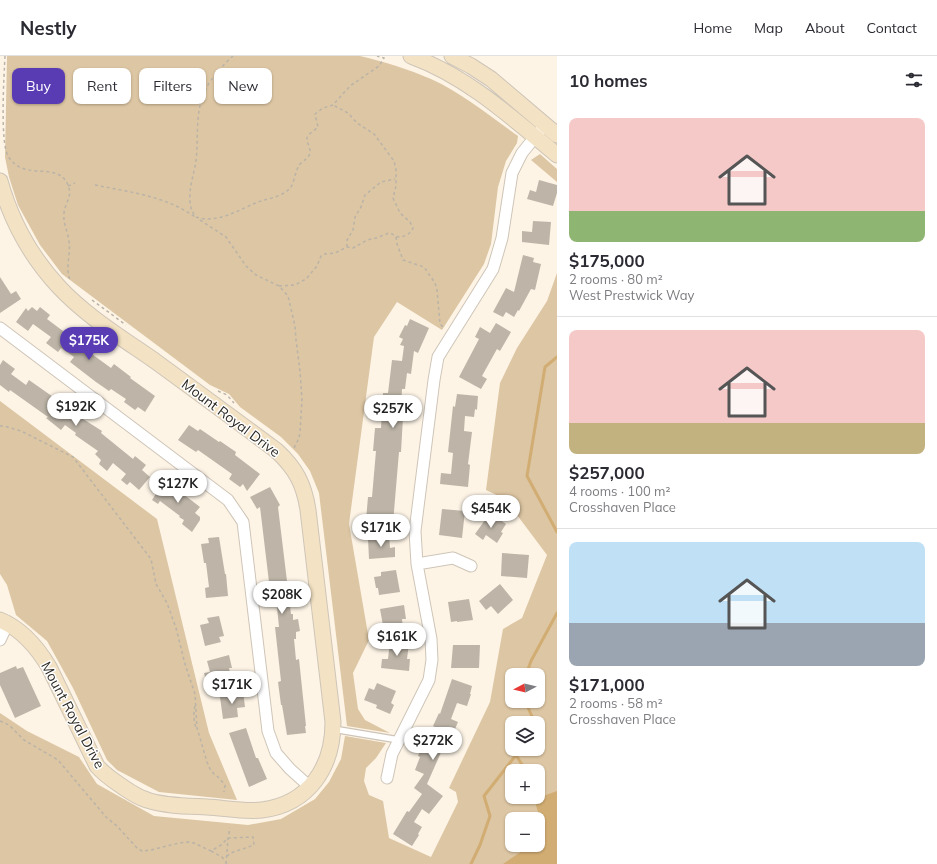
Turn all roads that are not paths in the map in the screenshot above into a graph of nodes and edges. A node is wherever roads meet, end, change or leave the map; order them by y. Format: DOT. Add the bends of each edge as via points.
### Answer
graph roads {
  1 [pos="411,56"];
  2 [pos="452,56"];
  3 [pos="540,131"];
  4 [pos="557,135"];
  5 [pos="557,155"];
  6 [pos="0,181"];
  7 [pos="0,328"];
  8 [pos="417,564"];
  9 [pos="471,566"];
  10 [pos="4,621"];
  11 [pos="0,640"];
  12 [pos="333,729"];
  13 [pos="399,740"];
  14 [pos="387,778"];
  15 [pos="310,788"];
  1 -- 3 [label="street" via="463,81"];
  2 -- 3 [label="street" via="491,79"];
  3 -- 4 [label="street"];
  3 -- 5 [label="street"];
  3 -- 8 [label="street" via="522,153 512,173 502,238 493,269 438,357 414,531"];
  6 -- 12 [label="street, Mount Royal Drive" via="10,212 27,244 59,287 89,313 277,451 296,473 308,510"];
  7 -- 15 [label="street" via="228,500 243,522 268,731 276,753"];
  8 -- 9 [label="street" via="453,558"];
  8 -- 13 [label="street" via="431,639 432,660 429,680"];
  10 -- 11 [label="street"];
  10 -- 15 [label="street, Mount Royal Drive" via="30,640 49,667 97,766 136,796 173,804 262,810 287,802"];
  12 -- 13 [label="lane"];
  12 -- 15 [label="street, Mount Royal Drive" via="328,757"];
  13 -- 14 [label="street" via="392,754"];
}
